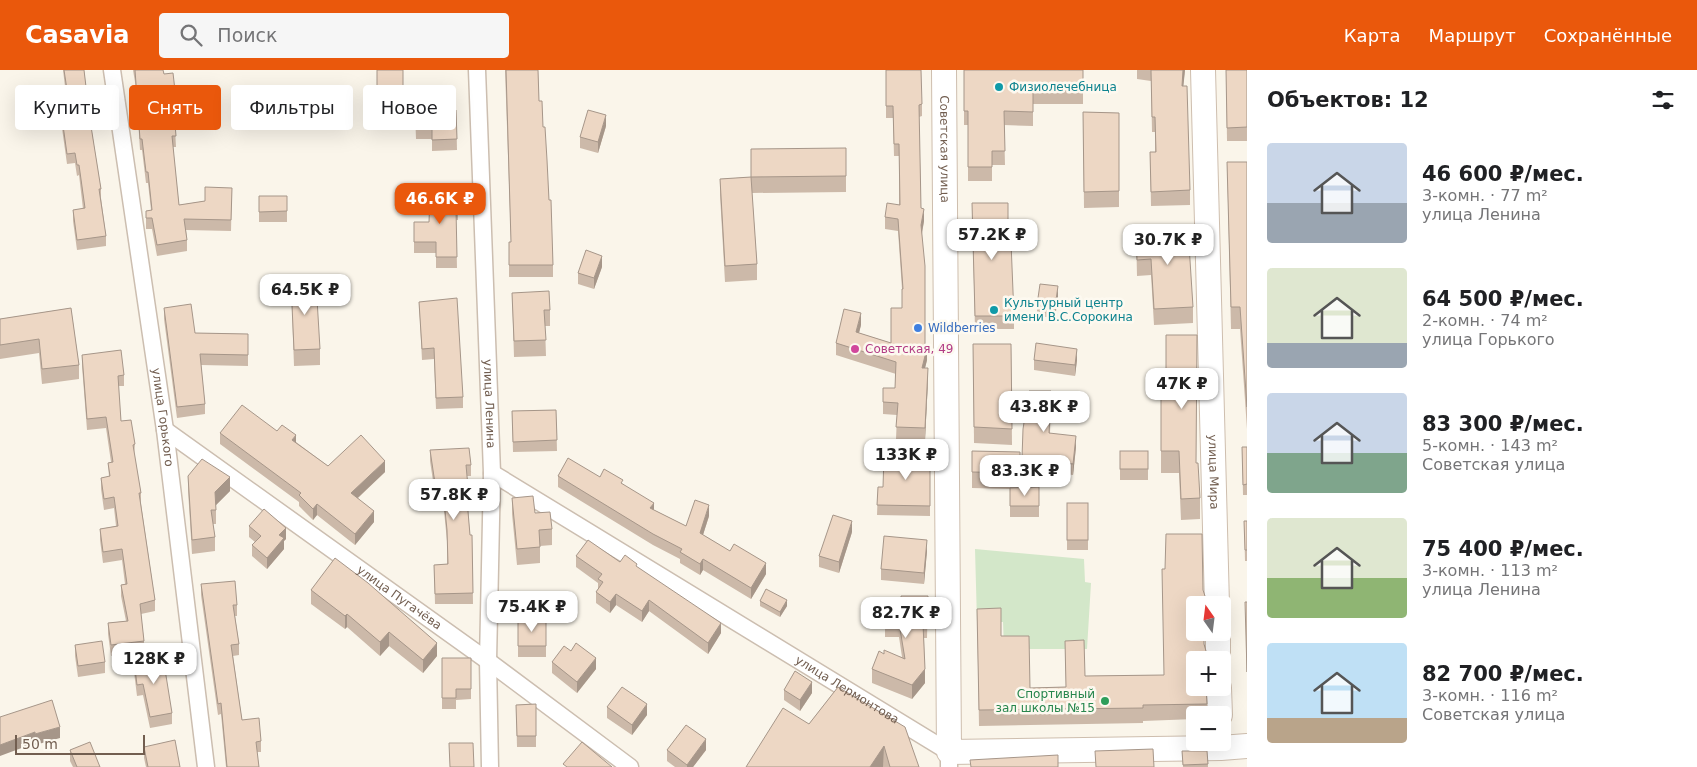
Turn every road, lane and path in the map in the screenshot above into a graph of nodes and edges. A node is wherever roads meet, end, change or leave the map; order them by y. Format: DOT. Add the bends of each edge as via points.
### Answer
graph roads {
  1 [pos="112,70"];
  2 [pos="477,70"];
  3 [pos="944,70"];
  4 [pos="1203,70"];
  5 [pos="165,430"];
  6 [pos="492,473"];
  7 [pos="1217,596"];
  8 [pos="488,661"];
  9 [pos="1247,746"];
  10 [pos="1221,753"];
  11 [pos="949,760"];
  12 [pos="206,767"];
  13 [pos="490,767"];
  14 [pos="630,767"];
  1 -- 5 [label="street, улица Горького"];
  2 -- 6 [label="street, улица Ленина"];
  3 -- 11 [label="main road, Советская улица"];
  4 -- 7 [label="main road, улица Мира"];
  5 -- 8 [label="street, улица Пугачёва"];
  5 -- 12 [label="street, улица Горького"];
  6 -- 8 [label="street, улица Ленина"];
  6 -- 11 [label="street, улица Лермонтова"];
  8 -- 13 [label="street, улица Ленина"];
  8 -- 14 [label="street, улица Пугачёва"];
  9 -- 10 [label="main road"];
  10 -- 11 [label="main road"];
}
